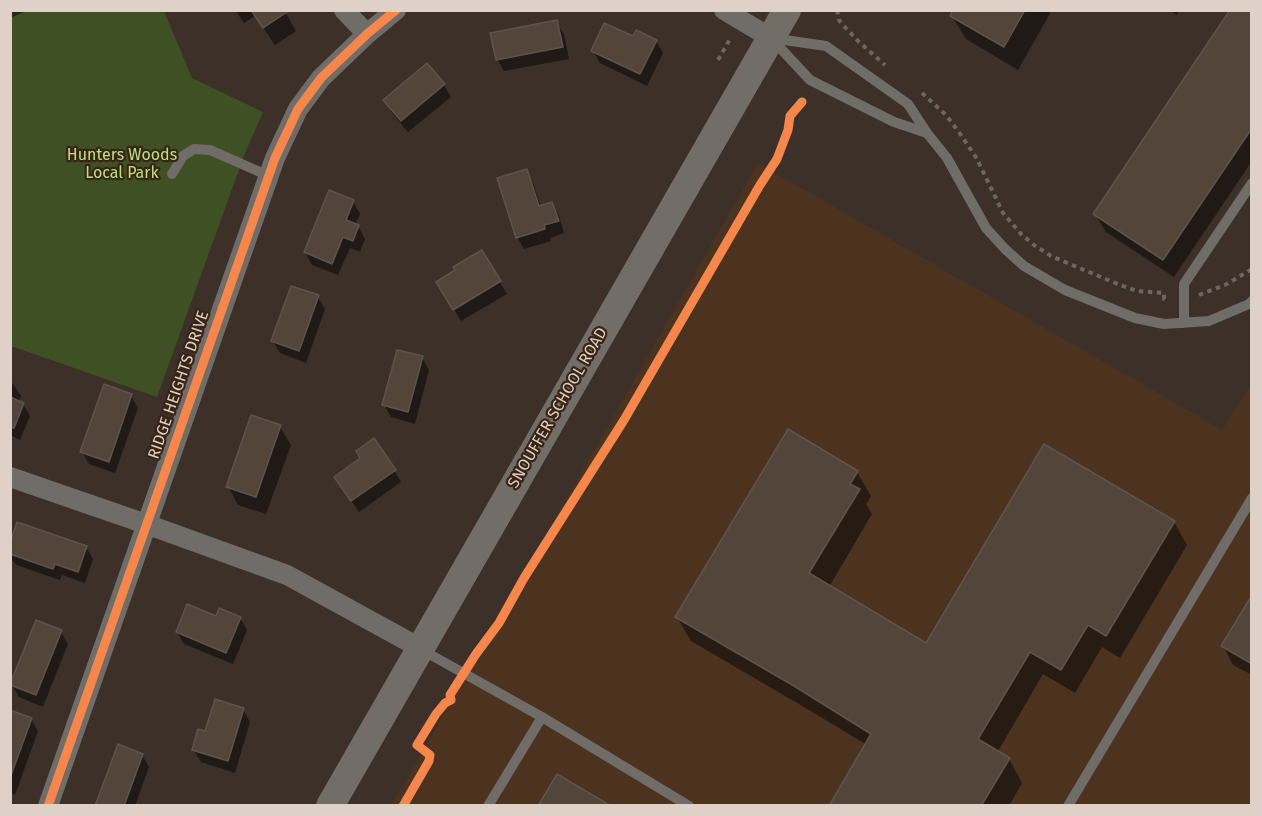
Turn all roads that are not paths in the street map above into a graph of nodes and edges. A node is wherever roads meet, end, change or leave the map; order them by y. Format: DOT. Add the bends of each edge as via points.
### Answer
graph roads {
  1 [pos="344,10"];
  2 [pos="396,10"];
  3 [pos="724,10"];
  4 [pos="787,10"];
  5 [pos="367,34"];
  6 [pos="771,38"];
  7 [pos="927,134"];
  8 [pos="172,174"];
  9 [pos="269,176"];
  10 [pos="1251,183"];
  11 [pos="1251,301"];
  12 [pos="1184,323"];
  13 [pos="10,477"];
  14 [pos="1251,498"];
  15 [pos="146,524"];
  16 [pos="420,648"];
  17 [pos="542,717"];
  18 [pos="48,806"];
  19 [pos="330,806"];
  20 [pos="488,806"];
  21 [pos="689,806"];
  22 [pos="1068,806"];
  1 -- 5 [label="street"];
  2 -- 5 [label="street, RIDGE HEIGHTS DRIVE"];
  3 -- 6 [label="street"];
  4 -- 6 [label="main road, SNOUFFER SCHOOL ROAD"];
  5 -- 9 [label="street, RIDGE HEIGHTS DRIVE" via="321,78 298,109"];
  6 -- 7 [label="lane" via="810,80"];
  6 -- 7 [label="lane" via="826,46 908,104"];
  6 -- 16 [label="main road, SNOUFFER SCHOOL ROAD"];
  7 -- 12 [label="lane" via="947,158 986,228 1024,266 1065,290 1136,318 1164,324"];
  8 -- 9 [label="lane" via="183,156 194,149 210,150"];
  9 -- 15 [label="street, RIDGE HEIGHTS DRIVE"];
  10 -- 12 [label="lane" via="1185,284"];
  11 -- 12 [label="lane" via="1209,321"];
  13 -- 15 [label="street"];
  14 -- 22 [label="lane"];
  15 -- 16 [label="street" via="287,575"];
  15 -- 18 [label="street, RIDGE HEIGHTS DRIVE"];
  16 -- 17 [label="lane"];
  16 -- 19 [label="main road, SNOUFFER SCHOOL ROAD"];
  17 -- 20 [label="lane"];
  17 -- 21 [label="lane"];
}
